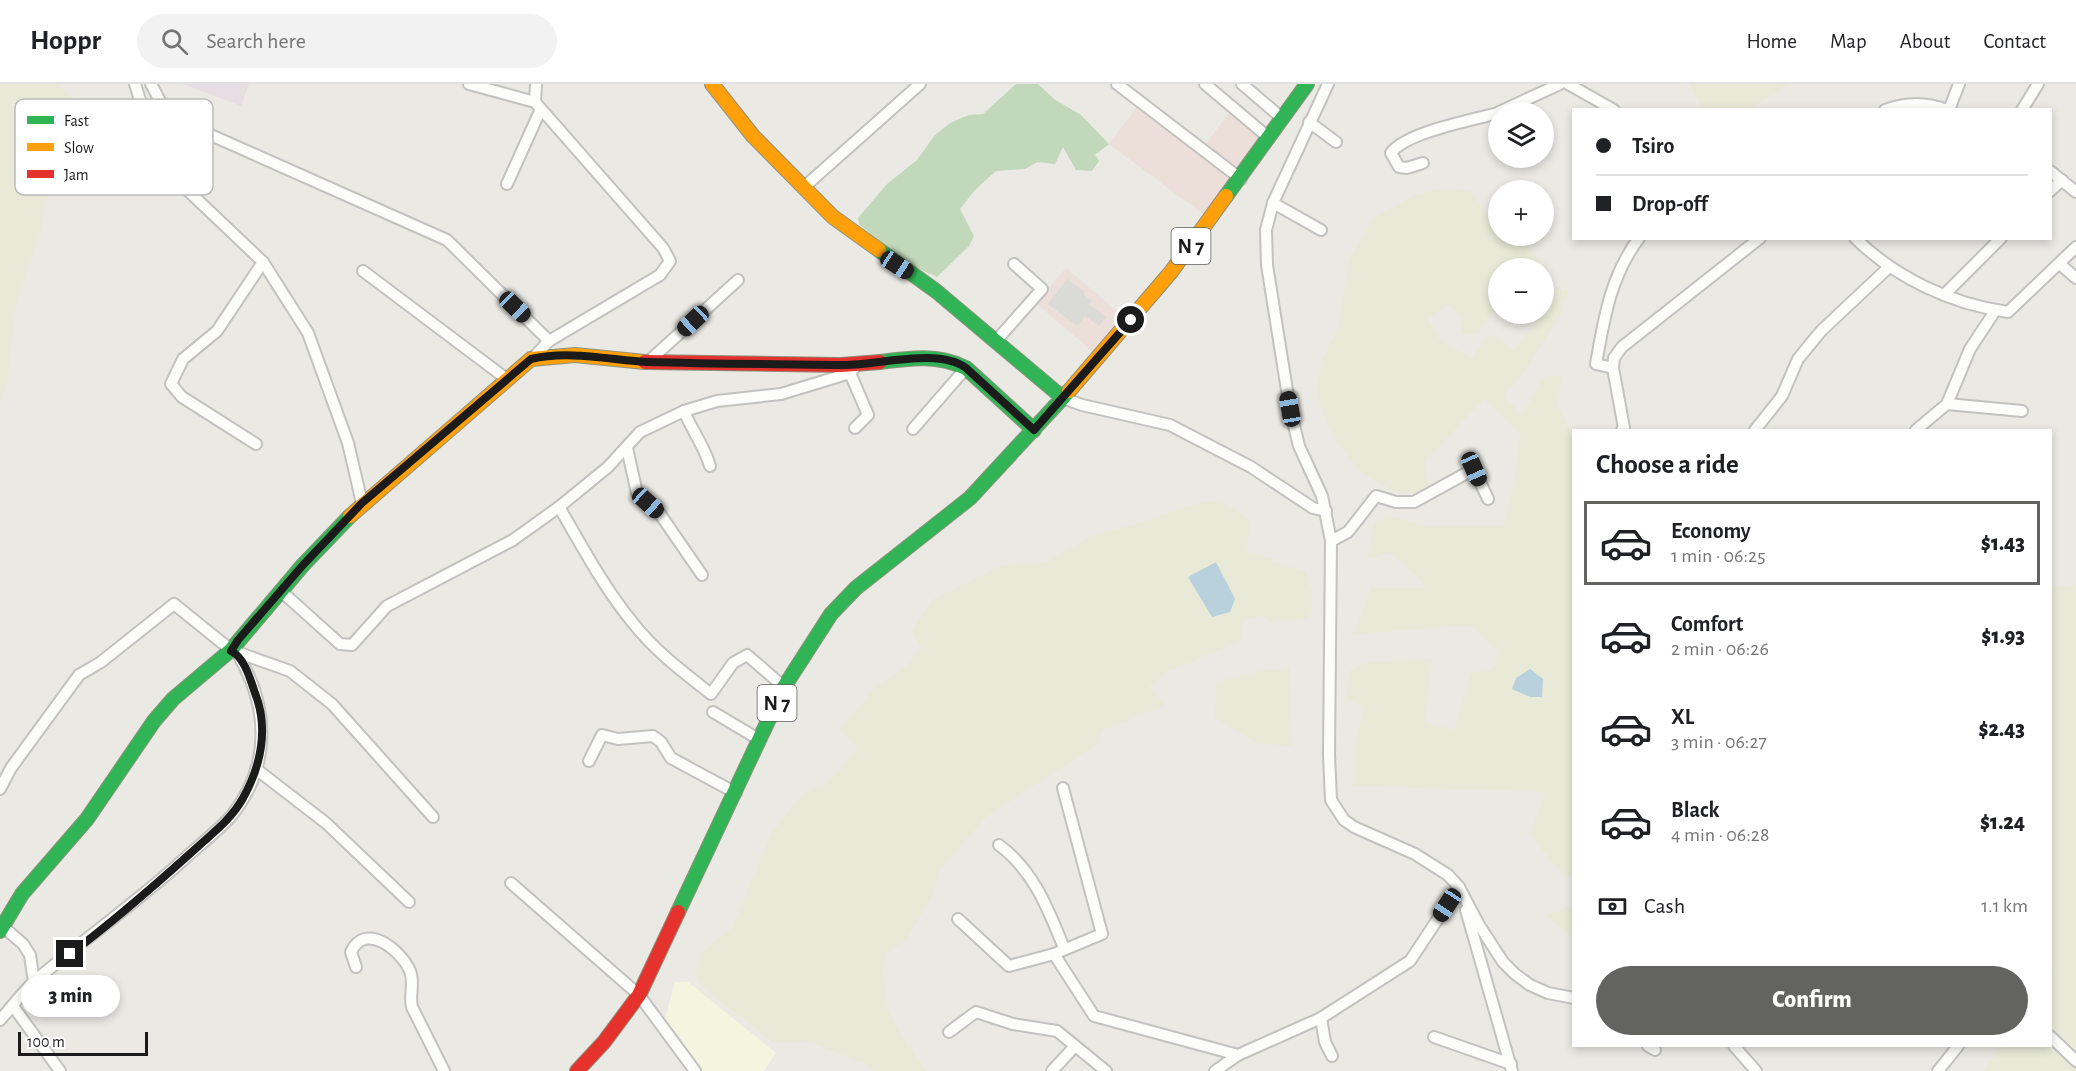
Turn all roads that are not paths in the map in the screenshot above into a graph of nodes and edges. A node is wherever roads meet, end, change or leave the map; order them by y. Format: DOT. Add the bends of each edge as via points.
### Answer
graph roads {
  1 [pos="135,84"];
  2 [pos="151,84"];
  3 [pos="469,84"];
  4 [pos="536,84"];
  5 [pos="920,84"];
  6 [pos="1116,84"];
  7 [pos="1205,84"];
  8 [pos="1242,84"];
  9 [pos="1307,84"];
  10 [pos="1328,84"];
  11 [pos="1560,84"];
  12 [pos="1568,84"];
  13 [pos="1959,84"];
  14 [pos="2038,84"];
  15 [pos="716,85"];
  16 [pos="140,99"];
  17 [pos="159,99"];
  18 [pos="1522,102"];
  19 [pos="538,106"];
  20 [pos="1610,108"];
  21 [pos="1891,108"];
  22 [pos="1943,108"];
  23 [pos="1949,108"];
  24 [pos="2023,108"];
  25 [pos="1488,116"];
  26 [pos="1283,119"];
  27 [pos="1309,122"];
  28 [pos="213,136"];
  29 [pos="1269,138"];
  30 [pos="1336,142"];
  31 [pos="1423,163"];
  32 [pos="2052,172"];
  33 [pos="1241,179"];
  34 [pos="2062,180"];
  35 [pos="507,184"];
  36 [pos="803,188"];
  37 [pos="2052,189"];
  38 [pos="2076,192"];
  39 [pos="193,195"];
  40 [pos="1273,203"];
  41 [pos="1321,230"];
  42 [pos="1638,240"];
  43 [pos="1757,240"];
  44 [pos="1857,240"];
  45 [pos="1999,240"];
  46 [pos="2076,247"];
  47 [pos="263,262"];
  48 [pos="1014,264"];
  49 [pos="2061,265"];
  50 [pos="1888,268"];
  51 [pos="363,271"];
  52 [pos="2076,278"];
  53 [pos="738,280"];
  54 [pos="1944,295"];
  55 [pos="1995,310"];
  56 [pos="549,341"];
  57 [pos="995,342"];
  58 [pos="531,359"];
  59 [pos="648,362"];
  60 [pos="966,368"];
  61 [pos="1613,368"];
  62 [pos="853,369"];
  63 [pos="508,380"];
  64 [pos="1063,398"];
  65 [pos="1947,404"];
  66 [pos="684,411"];
  67 [pos="2022,411"];
  68 [pos="855,428"];
  69 [pos="913,429"];
  70 [pos="1623,429"];
  71 [pos="1756,429"];
  72 [pos="1917,429"];
  73 [pos="1034,430"];
  74 [pos="256,444"];
  75 [pos="627,448"];
  76 [pos="710,466"];
  77 [pos="1488,499"];
  78 [pos="362,503"];
  79 [pos="559,507"];
  80 [pos="1326,511"];
  81 [pos="1331,541"];
  82 [pos="702,575"];
  83 [pos="281,591"];
  84 [pos="234,652"];
  85 [pos="784,687"];
  86 [pos="713,712"];
  87 [pos="760,740"];
  88 [pos="589,761"];
  89 [pos="256,769"];
  90 [pos="1063,788"];
  91 [pos="0,789"];
  92 [pos="736,793"];
  93 [pos="433,817"];
  94 [pos="999,845"];
  95 [pos="511,883"];
  96 [pos="1460,887"];
  97 [pos="409,902"];
  98 [pos="958,920"];
  99 [pos="1,927"];
  100 [pos="1059,951"];
  101 [pos="356,967"];
  102 [pos="34,981"];
  103 [pos="639,995"];
  104 [pos="1572,998"];
  105 [pos="13,1006"];
  106 [pos="1321,1018"];
  107 [pos="0,1020"];
  108 [pos="949,1032"];
  109 [pos="1434,1037"];
  110 [pos="2052,1038"];
  111 [pos="1076,1046"];
  112 [pos="1735,1047"];
  113 [pos="1957,1047"];
  114 [pos="1238,1055"];
  115 [pos="1332,1056"];
  116 [pos="2076,1061"];
  117 [pos="1511,1067"];
  118 [pos="60,1071"];
  119 [pos="444,1071"];
  120 [pos="577,1071"];
  121 [pos="695,1071"];
  122 [pos="1052,1071"];
  123 [pos="1106,1071"];
  124 [pos="1215,1071"];
  125 [pos="1756,1071"];
  126 [pos="1938,1071"];
  1 -- 16 [label="street"];
  2 -- 17 [label="street"];
  3 -- 19 [label="street"];
  4 -- 19 [label="street"];
  5 -- 36 [label="street"];
  6 -- 33 [label="street"];
  7 -- 29 [label="street"];
  8 -- 26 [label="street"];
  9 -- 26 [label="street, N 7"];
  10 -- 27 [label="street"];
  11 -- 18 [label="street"];
  12 -- 20 [label="street"];
  13 -- 23 [label="street"];
  14 -- 24 [label="street"];
  15 -- 36 [label="street" via="753,136"];
  19 -- 35 [label="street"];
  19 -- 56 [label="street" via="663,248 670,261 660,275"];
  21 -- 22 [label="street" via="1929,103"];
  25 -- 31 [label="street" via="1437,129 1391,153 1399,167"];
  26 -- 29 [label="street, N 7"];
  27 -- 30 [label="street"];
  27 -- 40 [label="street"];
  28 -- 56 [label="street" via="447,240"];
  29 -- 33 [label="street, N 7"];
  32 -- 34 [label="street"];
  33 -- 64 [label="street, N 7" via="1171,272"];
  34 -- 37 [label="street"];
  34 -- 38 [label="street"];
  36 -- 57 [label="street" via="833,218 936,291"];
  39 -- 47 [label="street"];
  40 -- 41 [label="street"];
  40 -- 80 [label="street" via="1266,230 1267,265 1290,409 1299,446"];
  42 -- 61 [label="street" via="1616,274 1605,309 1596,364"];
  43 -- 61 [label="street" via="1622,347 1614,358"];
  44 -- 50 [label="street"];
  45 -- 54 [label="street"];
  46 -- 49 [label="street"];
  47 -- 74 [label="street" via="217,331 183,359 171,384 182,397"];
  47 -- 78 [label="street" via="308,333 348,443"];
  48 -- 57 [label="street" via="1042,289"];
  49 -- 52 [label="street"];
  49 -- 55 [label="street" via="2008,312"];
  50 -- 54 [label="street"];
  50 -- 71 [label="street" via="1798,358 1782,396"];
  51 -- 63 [label="street"];
  53 -- 59 [label="street"];
  54 -- 55 [label="street"];
  55 -- 65 [label="street" via="1970,349"];
  56 -- 58 [label="street"];
  57 -- 64 [label="street"];
  58 -- 59 [label="street" via="548,355"];
  58 -- 63 [label="street"];
  59 -- 62 [label="street"];
  60 -- 62 [label="street" via="940,357"];
  60 -- 69 [label="street"];
  60 -- 73 [label="street"];
  61 -- 70 [label="street"];
  62 -- 66 [label="street" via="781,394 717,400"];
  62 -- 68 [label="street" via="868,415"];
  63 -- 78 [label="street"];
  64 -- 73 [label="street, N 7"];
  64 -- 80 [label="street" via="1170,425 1251,467 1313,508"];
  65 -- 67 [label="street"];
  65 -- 72 [label="street"];
  66 -- 75 [label="street" via="640,432"];
  66 -- 76 [label="street" via="691,429 704,444"];
  73 -- 85 [label="street, N 7" via="970,498 843,600"];
  75 -- 79 [label="street"];
  75 -- 82 [label="street" via="637,493 660,514"];
  77 -- 81 [label="street" via="1474,469 1414,502 1376,496 1348,532"];
  78 -- 83 [label="street"];
  79 -- 83 [label="street" via="513,540 387,606 352,645 340,644"];
  79 -- 85 [label="street" via="633,624 672,664 711,694 733,663 747,655"];
  80 -- 81 [label="street"];
  81 -- 96 [label="street" via="1332,800 1344,820 1354,827 1415,854"];
  83 -- 84 [label="street"];
  84 -- 89 [label="street" via="246,668 263,719"];
  84 -- 91 [label="street" via="174,604 79,675"];
  84 -- 93 [label="street" via="290,671 332,704"];
  84 -- 99 [label="street" via="173,699 154,721 87,819 22,894"];
  85 -- 87 [label="street, N 7"];
  86 -- 87 [label="street"];
  87 -- 92 [label="street, N 7"];
  88 -- 92 [label="street" via="602,735 618,739 653,736 671,758"];
  89 -- 97 [label="street" via="327,823"];
  89 -- 102 [label="street" via="243,798 218,828 106,927"];
  90 -- 100 [label="street" via="1102,934"];
  92 -- 103 [label="street, N 7"];
  94 -- 100 [label="street" via="1015,856 1042,893"];
  95 -- 103 [label="street"];
  96 -- 104 [label="street" via="1479,925 1515,974 1548,993"];
  96 -- 106 [label="street" via="1410,962"];
  96 -- 117 [label="street"];
  98 -- 100 [label="street" via="1009,966"];
  99 -- 102 [label="street" via="23,944 30,955"];
  100 -- 114 [label="street" via="1094,1016"];
  101 -- 119 [label="street" via="351,952 365,938 377,939 401,956 412,978 412,1007"];
  102 -- 105 [label="street"];
  103 -- 120 [label="street, N 7"];
  103 -- 121 [label="street"];
  105 -- 107 [label="street"];
  105 -- 118 [label="street"];
  106 -- 114 [label="street"];
  106 -- 115 [label="street"];
  108 -- 111 [label="street" via="976,1012 1013,1024 1057,1031"];
  109 -- 117 [label="street"];
  110 -- 116 [label="street"];
  111 -- 122 [label="street"];
  111 -- 123 [label="street"];
  112 -- 125 [label="street"];
  113 -- 126 [label="street"];
  114 -- 124 [label="street"];
}
